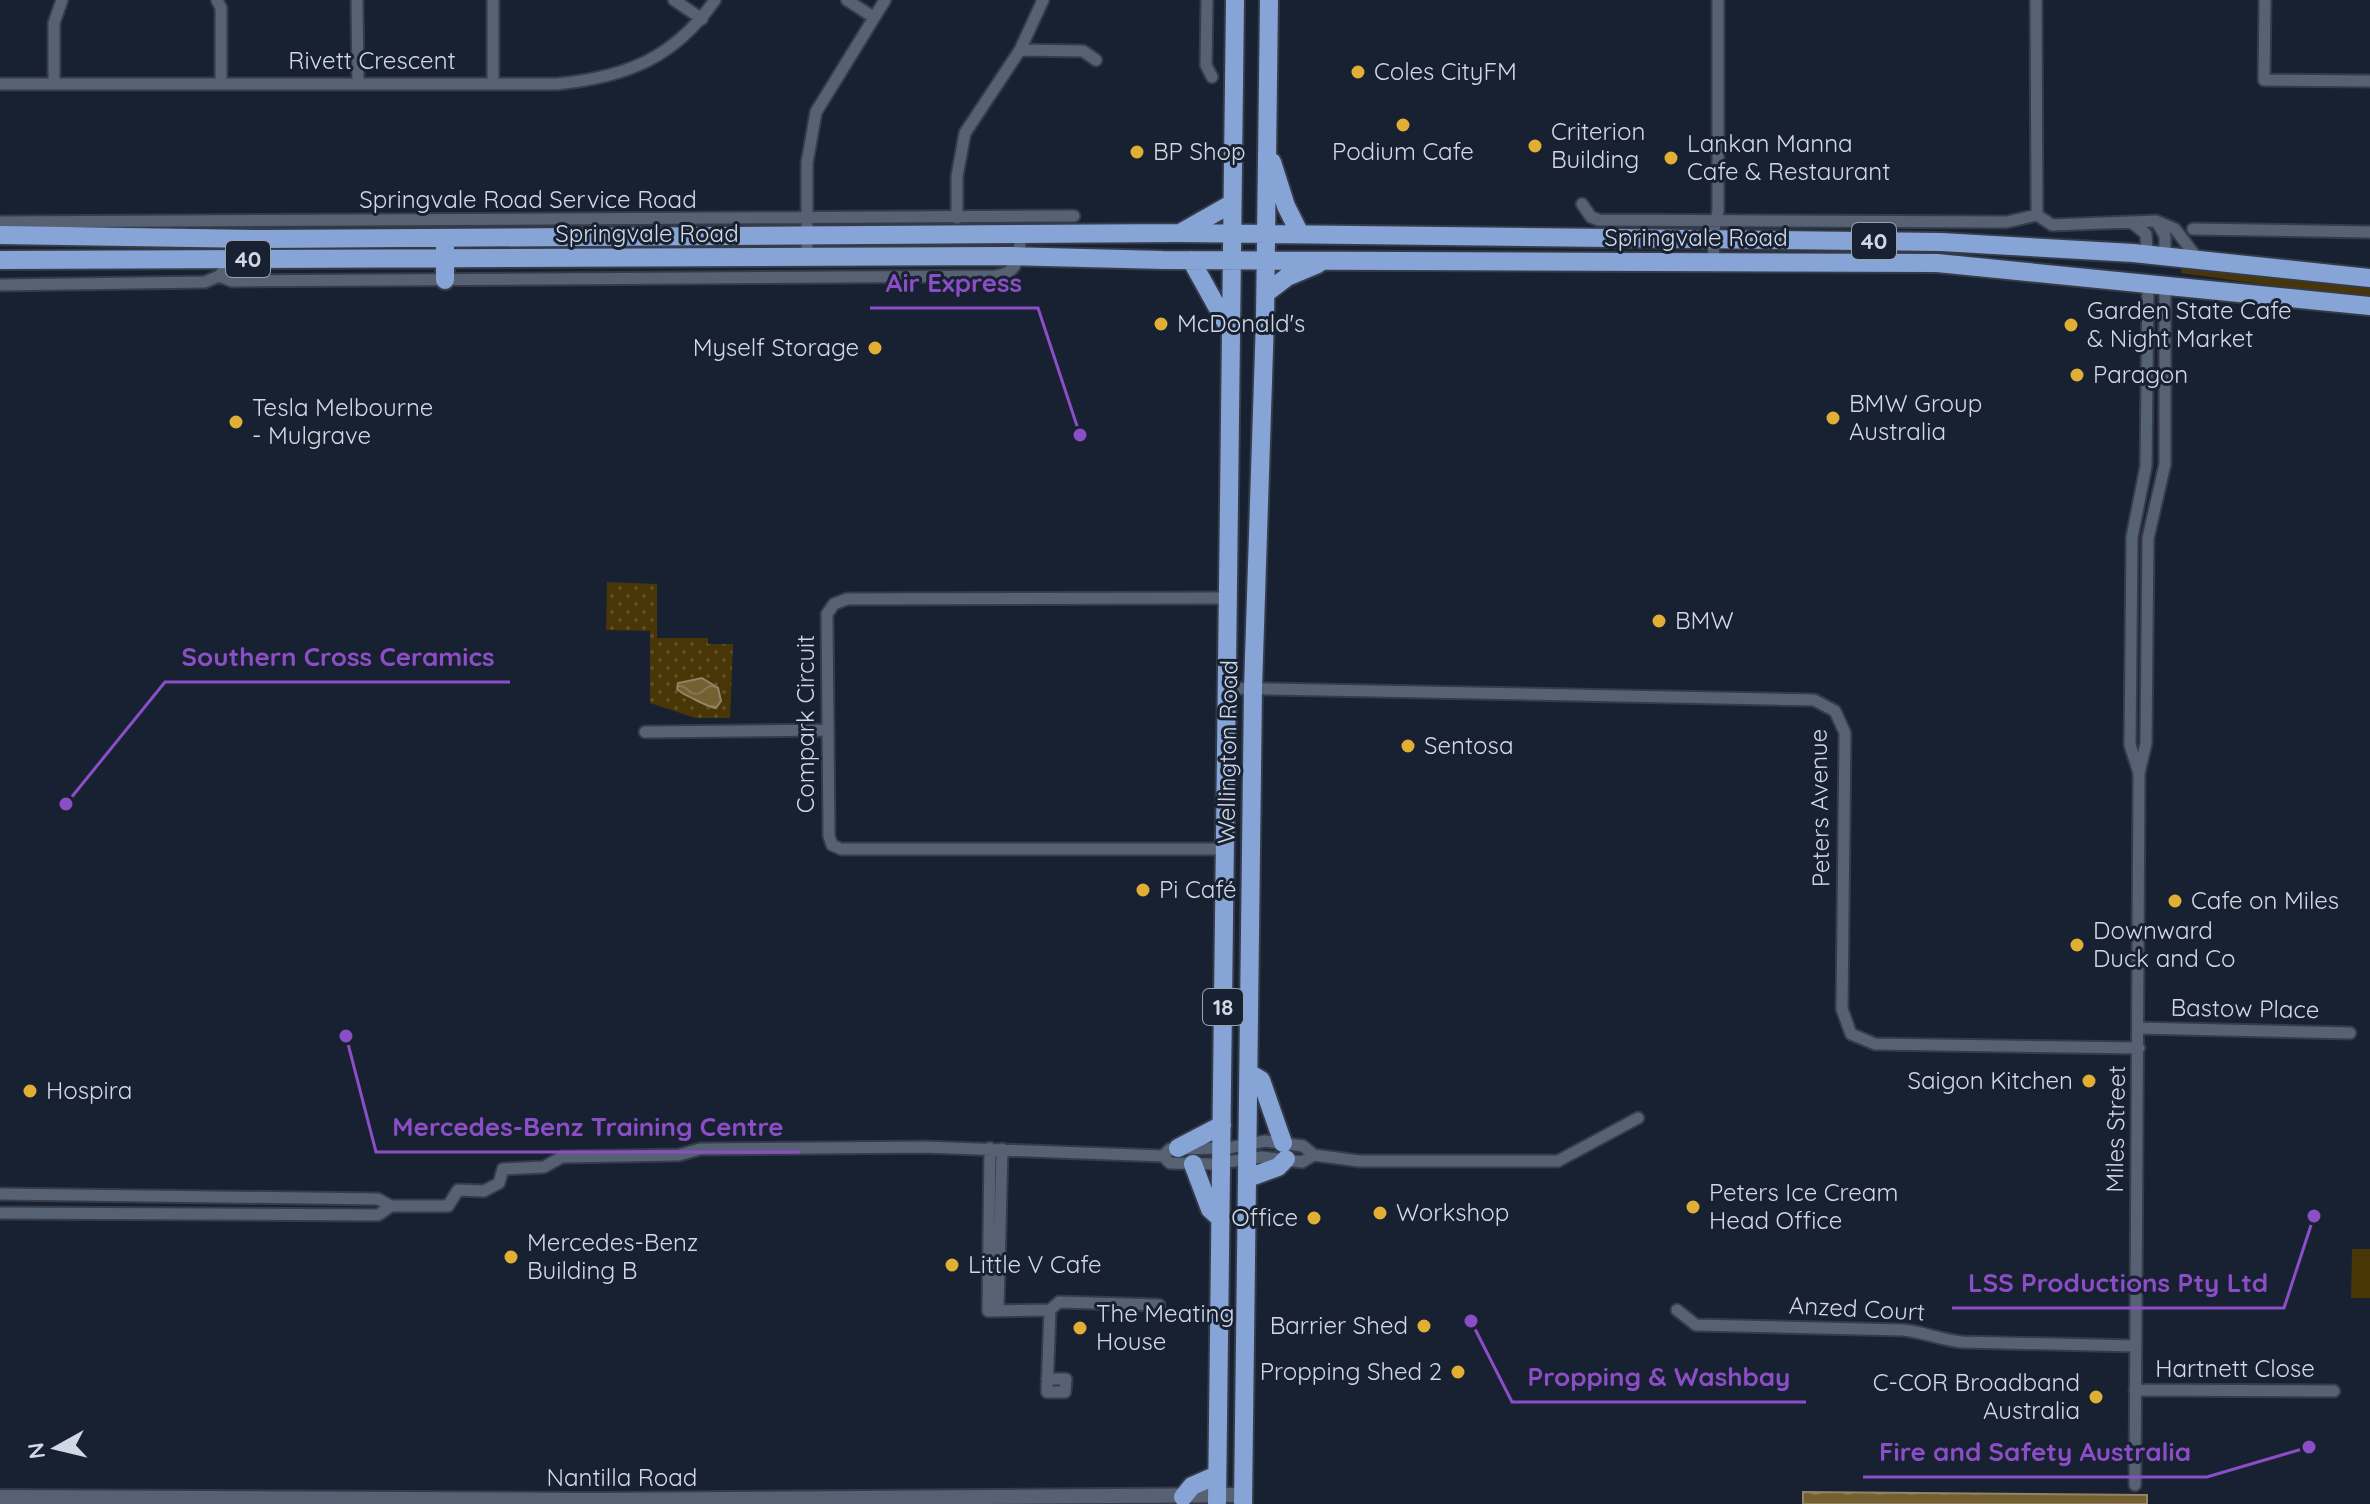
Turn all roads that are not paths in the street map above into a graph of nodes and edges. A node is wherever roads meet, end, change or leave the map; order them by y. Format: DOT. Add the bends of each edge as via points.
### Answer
graph roads {
  1 [pos="62,0"];
  2 [pos="217,0"];
  3 [pos="357,0"];
  4 [pos="493,0"];
  5 [pos="674,0"];
  6 [pos="715,0"];
  7 [pos="847,0"];
  8 [pos="885,0"];
  9 [pos="1043,0"];
  10 [pos="1207,0"];
  11 [pos="1235,0"];
  12 [pos="1269,0"];
  13 [pos="1718,0"];
  14 [pos="2036,0"];
  15 [pos="2265,0"];
  16 [pos="873,17"];
  17 [pos="702,19"];
  18 [pos="1020,50"];
  19 [pos="1096,60"];
  20 [pos="1212,77"];
  21 [pos="2370,81"];
  22 [pos="221,82"];
  23 [pos="493,82"];
  24 [pos="358,83"];
  25 [pos="0,84"];
  26 [pos="54,84"];
  27 [pos="1267,148"];
  28 [pos="1231,204"];
  29 [pos="1582,204"];
  30 [pos="2037,215"];
  31 [pos="1074,216"];
  32 [pos="1056,217"];
  33 [pos="957,218"];
  34 [pos="1716,220"];
  35 [pos="2156,221"];
  36 [pos="0,222"];
  37 [pos="2130,222"];
  38 [pos="807,228"];
  39 [pos="532,229"];
  40 [pos="2193,229"];
  41 [pos="185,231"];
  42 [pos="2370,232"];
  43 [pos="1180,233"];
  44 [pos="1230,234"];
  45 [pos="1266,234"];
  46 [pos="1300,234"];
  47 [pos="0,235"];
  48 [pos="1020,235"];
  49 [pos="1068,235"];
  50 [pos="445,238"];
  51 [pos="1713,240"];
  52 [pos="2156,255"];
  53 [pos="1020,256"];
  54 [pos="807,257"];
  55 [pos="445,258"];
  56 [pos="186,259"];
  57 [pos="233,259"];
  58 [pos="274,259"];
  59 [pos="2198,259"];
  60 [pos="0,260"];
  61 [pos="33,260"];
  62 [pos="1191,260"];
  63 [pos="1230,260"];
  64 [pos="1266,260"];
  65 [pos="1324,261"];
  66 [pos="1714,262"];
  67 [pos="219,276"];
  68 [pos="2370,278"];
  69 [pos="290,280"];
  70 [pos="445,280"];
  71 [pos="50,284"];
  72 [pos="2156,284"];
  73 [pos="0,285"];
  74 [pos="1266,293"];
  75 [pos="2370,306"];
  76 [pos="1229,329"];
  77 [pos="2147,358"];
  78 [pos="2165,359"];
  79 [pos="2132,537"];
  80 [pos="2148,538"];
  81 [pos="1227,598"];
  82 [pos="2131,606"];
  83 [pos="2147,606"];
  84 [pos="2130,681"];
  85 [pos="2147,681"];
  86 [pos="1227,688"];
  87 [pos="1253,688"];
  88 [pos="1722,698"];
  89 [pos="1722,712"];
  90 [pos="827,730"];
  91 [pos="645,732"];
  92 [pos="2139,773"];
  93 [pos="1225,849"];
  94 [pos="2138,1028"];
  95 [pos="2350,1033"];
  96 [pos="2139,1048"];
  97 [pos="1249,1073"];
  98 [pos="1638,1118"];
  99 [pos="1222,1125"];
  100 [pos="996,1148"];
  101 [pos="1249,1150"];
  102 [pos="1284,1151"];
  103 [pos="1171,1152"];
  104 [pos="1222,1156"];
  105 [pos="1193,1164"];
  106 [pos="1248,1178"];
  107 [pos="0,1194"];
  108 [pos="80,1197"];
  109 [pos="206,1197"];
  110 [pos="281,1198"];
  111 [pos="391,1206"];
  112 [pos="0,1213"];
  113 [pos="80,1214"];
  114 [pos="206,1214"];
  115 [pos="281,1214"];
  116 [pos="1221,1219"];
  117 [pos="1159,1305"];
  118 [pos="1050,1310"];
  119 [pos="1677,1310"];
  120 [pos="2135,1346"];
  121 [pos="1047,1379"];
  122 [pos="2135,1390"];
  123 [pos="2334,1391"];
  124 [pos="1217,1475"];
  125 [pos="2135,1485"];
  126 [pos="0,1497"];
  127 [pos="1191,1499"];
  128 [pos="1217,1500"];
  129 [pos="1243,1500"];
  130 [pos="142,1501"];
  1 -- 26 [label="street" via="54,23"];
  2 -- 22 [label="street"];
  3 -- 24 [label="street"];
  4 -- 23 [label="street"];
  5 -- 17 [label="street"];
  6 -- 17 [label="street, Rivett Crescent"];
  7 -- 16 [label="street"];
  8 -- 16 [label="street"];
  9 -- 18 [label="street"];
  10 -- 20 [label="street" via="1206,65"];
  11 -- 28 [label="highway, Wellington Road / 18"];
  12 -- 27 [label="highway, Wellington Road / 18"];
  13 -- 34 [label="street"];
  14 -- 30 [label="street"];
  15 -- 21 [label="street" via="2264,80"];
  16 -- 38 [label="street" via="816,112 807,163"];
  17 -- 23 [label="street, Rivett Crescent" via="669,50 599,80"];
  18 -- 19 [label="street" via="1083,51"];
  18 -- 33 [label="street" via="965,133"];
  22 -- 24 [label="street, Rivett Crescent"];
  22 -- 26 [label="street, Rivett Crescent"];
  23 -- 24 [label="street, Rivett Crescent"];
  25 -- 26 [label="street, Rivett Crescent"];
  27 -- 45 [label="highway, Wellington Road / 18"];
  27 -- 46 [label="highway"];
  28 -- 43 [label="highway"];
  28 -- 44 [label="highway, Wellington Road / 18"];
  29 -- 34 [label="street, Springvale Road" via="1599,220"];
  30 -- 34 [label="street, Springvale Road" via="2007,222"];
  30 -- 37 [label="street, Springvale Road" via="2052,225"];
  31 -- 32 [label="street"];
  32 -- 33 [label="street"];
  32 -- 49 [label="street"];
  33 -- 38 [label="street"];
  34 -- 51 [label="street"];
  35 -- 37 [label="street, Springvale Road"];
  35 -- 52 [label="street" via="2165,236"];
  35 -- 59 [label="street" via="2175,229"];
  36 -- 41 [label="street, Springvale Road Service Road"];
  37 -- 52 [label="street" via="2146,234"];
  38 -- 39 [label="highway, Springvale Road / 40"];
  38 -- 48 [label="highway, Springvale Road / 40"];
  38 -- 54 [label="street"];
  39 -- 41 [label="street, Springvale Road Service Road"];
  39 -- 50 [label="highway, Springvale Road / 40"];
  40 -- 42 [label="street"];
  41 -- 47 [label="highway, Springvale Road / 40"];
  41 -- 50 [label="highway, Springvale Road / 40"];
  41 -- 56 [label="highway"];
  43 -- 44 [label="highway, Springvale Road / 40"];
  43 -- 49 [label="highway, Springvale Road / 40"];
  44 -- 45 [label="highway, Springvale Road / 40"];
  44 -- 63 [label="highway, Wellington Road / 18"];
  45 -- 46 [label="highway, Springvale Road / 40"];
  45 -- 64 [label="highway, Wellington Road / 18"];
  46 -- 51 [label="highway, Springvale Road / 40"];
  48 -- 49 [label="highway, Springvale Road / 40"];
  48 -- 53 [label="street"];
  50 -- 55 [label="highway"];
  51 -- 52 [label="highway, Springvale Road / 40" via="1990,243"];
  51 -- 66 [label="street"];
  52 -- 59 [label="highway, Springvale Road / 40"];
  52 -- 72 [label="highway"];
  53 -- 54 [label="highway, Springvale Road / 40"];
  53 -- 62 [label="highway, Springvale Road / 40"];
  53 -- 70 [label="street" via="1015,268 995,276"];
  54 -- 55 [label="highway, Springvale Road / 40"];
  55 -- 58 [label="highway, Springvale Road / 40"];
  55 -- 70 [label="highway"];
  56 -- 57 [label="highway, Springvale Road / 40"];
  56 -- 61 [label="highway, Springvale Road / 40"];
  57 -- 58 [label="highway, Springvale Road / 40"];
  57 -- 67 [label="street"];
  58 -- 69 [label="street"];
  59 -- 68 [label="highway, Springvale Road / 40"];
  60 -- 61 [label="highway, Springvale Road / 40"];
  61 -- 71 [label="street"];
  62 -- 63 [label="highway, Springvale Road / 40"];
  62 -- 76 [label="highway"];
  63 -- 64 [label="highway, Springvale Road / 40"];
  63 -- 76 [label="highway, Wellington Road / 18"];
  64 -- 65 [label="highway, Springvale Road / 40"];
  64 -- 74 [label="highway, Wellington Road / 18"];
  65 -- 66 [label="highway, Springvale Road / 40"];
  65 -- 74 [label="highway"];
  66 -- 72 [label="highway, Springvale Road / 40" via="1974,265"];
  67 -- 69 [label="street" via="232,281"];
  67 -- 71 [label="street" via="205,282"];
  69 -- 70 [label="street"];
  71 -- 73 [label="street"];
  72 -- 75 [label="highway, Springvale Road / 40"];
  72 -- 77 [label="street, Miles Street"];
  72 -- 78 [label="street, Miles Street"];
  74 -- 87 [label="highway, Wellington Road / 18"];
  76 -- 81 [label="highway, Wellington Road / 18"];
  77 -- 78 [label="street"];
  77 -- 79 [label="street, Miles Street" via="2146,466"];
  78 -- 80 [label="street, Miles Street" via="2165,464"];
  79 -- 80 [label="street"];
  79 -- 82 [label="street, Miles Street"];
  80 -- 83 [label="street, Miles Street"];
  81 -- 86 [label="highway, Wellington Road / 18"];
  81 -- 90 [label="street, Compark Circuit" via="847,599 827,614"];
  82 -- 83 [label="street"];
  82 -- 84 [label="street, Miles Street"];
  83 -- 85 [label="street, Miles Street"];
  84 -- 85 [label="street"];
  84 -- 92 [label="street, Miles Street" via="2130,745"];
  85 -- 92 [label="street, Miles Street" via="2146,743"];
  86 -- 87 [label="street, Peters Avenue"];
  86 -- 93 [label="highway, Wellington Road / 18"];
  87 -- 88 [label="street, Peters Avenue"];
  87 -- 97 [label="highway, Wellington Road / 18"];
  88 -- 89 [label="street"];
  88 -- 96 [label="street, Peters Avenue" via="1814,700 1843,722 1842,1009 1851,1034 1875,1044"];
  90 -- 91 [label="street"];
  90 -- 93 [label="street, Compark Circuit" via="829,836 841,849"];
  92 -- 94 [label="street, Miles Street"];
  93 -- 99 [label="highway, Wellington Road / 18"];
  94 -- 95 [label="street, Bastow Place"];
  94 -- 96 [label="street, Miles Street"];
  96 -- 120 [label="street, Miles Street"];
  97 -- 101 [label="highway, Wellington Road / 18"];
  97 -- 102 [label="highway" via="1261,1080"];
  98 -- 102 [label="street" via="1558,1161 1400,1163 1314,1155 1303,1146"];
  99 -- 103 [label="highway"];
  99 -- 104 [label="highway, Wellington Road / 18"];
  100 -- 103 [label="street"];
  100 -- 111 [label="street" via="700,1149 679,1155 562,1157 544,1167 503,1169 499,1183 484,1191 458,1190 448,1206"];
  100 -- 118 [label="street" via="998,1310"];
  101 -- 102 [label="street"];
  101 -- 104 [label="street"];
  101 -- 106 [label="highway, Wellington Road / 18"];
  102 -- 106 [label="highway" via="1278,1167"];
  103 -- 104 [label="street"];
  103 -- 105 [label="street" via="1170,1163"];
  104 -- 105 [label="street"];
  104 -- 116 [label="highway, Wellington Road / 18"];
  105 -- 116 [label="highway" via="1210,1209"];
  106 -- 129 [label="highway, Wellington Road / 18"];
  107 -- 108 [label="street"];
  108 -- 109 [label="street"];
  108 -- 113 [label="street"];
  109 -- 110 [label="street"];
  109 -- 114 [label="street"];
  110 -- 111 [label="street" via="378,1199"];
  110 -- 115 [label="street"];
  111 -- 115 [label="street" via="378,1215"];
  112 -- 113 [label="street"];
  113 -- 114 [label="street"];
  114 -- 115 [label="street"];
  116 -- 124 [label="highway, Wellington Road / 18"];
  117 -- 118 [label="street" via="1059,1302"];
  118 -- 121 [label="street"];
  119 -- 120 [label="street, Anzed Court" via="1696,1325 1903,1330 1962,1342"];
  120 -- 122 [label="street, Miles Street"];
  122 -- 123 [label="street, Hartnett Close"];
  122 -- 125 [label="street, Miles Street"];
  124 -- 127 [label="highway" via="1192,1486"];
  124 -- 128 [label="highway, Wellington Road / 18"];
  126 -- 130 [label="street, Nantilla Road"];
  127 -- 128 [label="street, Nantilla Road"];
  127 -- 130 [label="street, Nantilla Road"];
  128 -- 129 [label="street, Nantilla Road"];
}
